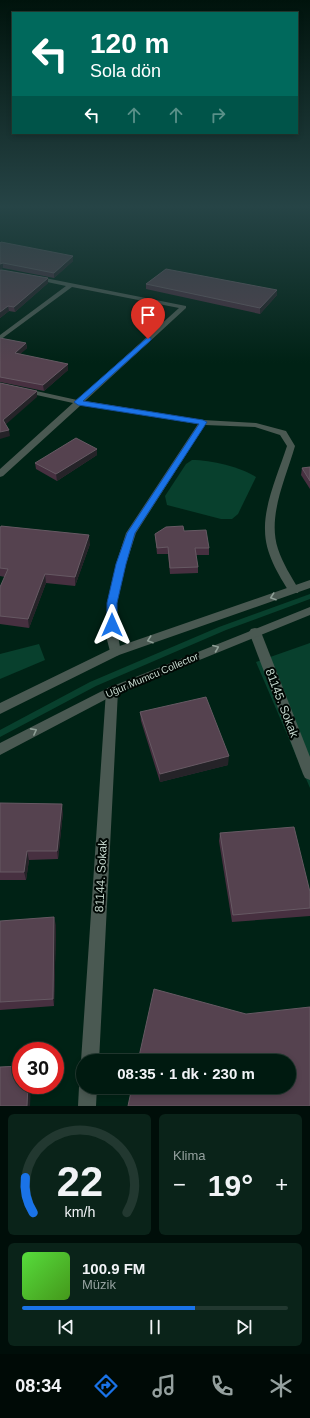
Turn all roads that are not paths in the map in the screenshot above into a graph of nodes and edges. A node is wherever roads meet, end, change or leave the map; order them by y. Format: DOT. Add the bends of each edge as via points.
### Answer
graph roads {
  1 [pos="26,276"];
  2 [pos="72,285"];
  3 [pos="0,338"];
  4 [pos="0,385"];
  5 [pos="78,402"];
  6 [pos="203,422"];
  7 [pos="0,474"];
  8 [pos="310,584"];
  9 [pos="294,590"];
  10 [pos="310,611"];
  11 [pos="255,632"];
  12 [pos="115,652"];
  13 [pos="112,691"];
  14 [pos="0,709"];
  15 [pos="0,750"];
  16 [pos="310,774"];
  17 [pos="90,1054"];
  18 [pos="88,1094"];
  19 [pos="87,1106"];
  1 -- 2 [label="street"];
  2 -- 3 [label="street"];
  2 -- 5 [label="street" via="184,307"];
  4 -- 5 [label="street"];
  5 -- 6 [label="street"];
  5 -- 7 [label="street"];
  6 -- 9 [label="street" via="256,425 283,433 291,446 270,522 272,548 285,578"];
  6 -- 12 [label="street" via="131,533 112,603 112,636"];
  8 -- 9 [label="street"];
  9 -- 12 [label="street, one-way"];
  10 -- 11 [label="street, Uğur Mumcu Collector"];
  13 -- 11 [label="street, Uğur Mumcu Collector, one-way"];
  11 -- 16 [label="street, 81145. Sokak"];
  12 -- 14 [label="street"];
  15 -- 13 [label="street, Uğur Mumcu Collector, one-way"];
  13 -- 17 [label="street, 81144. Sokak"];
  18 -- 19 [label="street"];
}
